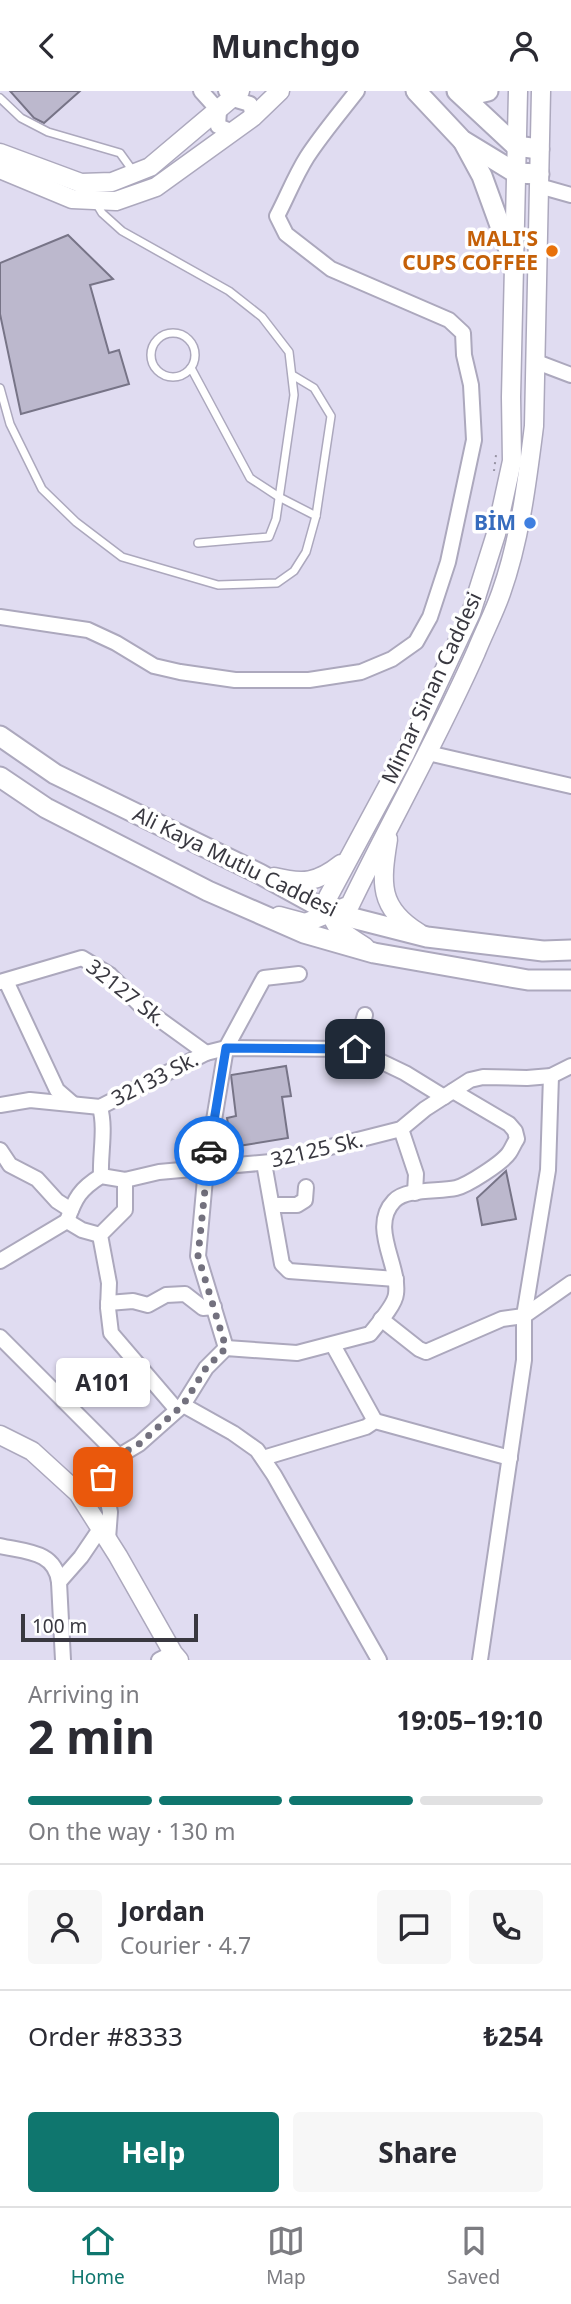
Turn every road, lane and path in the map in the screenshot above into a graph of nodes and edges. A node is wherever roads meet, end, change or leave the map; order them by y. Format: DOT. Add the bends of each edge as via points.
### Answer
graph roads {
  1 [pos="201,91"];
  2 [pos="280,91"];
  3 [pos="357,91"];
  4 [pos="416,91"];
  5 [pos="457,91"];
  6 [pos="463,91"];
  7 [pos="488,91"];
  8 [pos="517,91"];
  9 [pos="541,91"];
  10 [pos="233,94"];
  11 [pos="0,98"];
  12 [pos="219,111"];
  13 [pos="253,117"];
  14 [pos="233,132"];
  15 [pos="462,140"];
  16 [pos="516,146"];
  17 [pos="539,149"];
  18 [pos="0,153"];
  19 [pos="0,169"];
  20 [pos="135,173"];
  21 [pos="516,173"];
  22 [pos="539,180"];
  23 [pos="571,195"];
  24 [pos="94,200"];
  25 [pos="514,264"];
  26 [pos="534,361"];
  27 [pos="191,368"];
  28 [pos="571,375"];
  29 [pos="294,376"];
  30 [pos="0,387"];
  31 [pos="0,417"];
  32 [pos="10,424"];
  33 [pos="279,497"];
  34 [pos="316,516"];
  35 [pos="198,543"];
  36 [pos="0,617"];
  37 [pos="0,736"];
  38 [pos="428,753"];
  39 [pos="0,777"];
  40 [pos="571,786"];
  41 [pos="390,822"];
  42 [pos="349,857"];
  43 [pos="260,874"];
  44 [pos="328,905"];
  45 [pos="244,907"];
  46 [pos="427,937"];
  47 [pos="571,950"];
  48 [pos="374,953"];
  49 [pos="299,974"];
  50 [pos="3,981"];
  51 [pos="571,981"];
  52 [pos="365,1015"];
  53 [pos="226,1048"];
  54 [pos="355,1049"];
  55 [pos="206,1053"];
  56 [pos="571,1066"];
  57 [pos="551,1076"];
  58 [pos="449,1094"];
  59 [pos="72,1103"];
  60 [pos="0,1105"];
  61 [pos="100,1107"];
  62 [pos="401,1129"];
  63 [pos="0,1150"];
  64 [pos="264,1163"];
  65 [pos="206,1168"];
  66 [pos="101,1176"];
  67 [pos="125,1181"];
  68 [pos="306,1187"];
  69 [pos="415,1193"];
  70 [pos="272,1205"];
  71 [pos="69,1216"];
  72 [pos="100,1235"];
  73 [pos="0,1261"];
  74 [pos="396,1279"];
  75 [pos="571,1283"];
  76 [pos="108,1303"];
  77 [pos="214,1307"];
  78 [pos="524,1316"];
  79 [pos="381,1319"];
  80 [pos="0,1337"];
  81 [pos="333,1345"];
  82 [pos="226,1348"];
  83 [pos="180,1408"];
  84 [pos="375,1422"];
  85 [pos="0,1435"];
  86 [pos="119,1455"];
  87 [pos="263,1458"];
  88 [pos="510,1458"];
  89 [pos="104,1534"];
  90 [pos="0,1546"];
  91 [pos="59,1582"];
  92 [pos="170,1658"];
  93 [pos="63,1660"];
  94 [pos="379,1660"];
  95 [pos="480,1660"];
  1 -- 12 [label="street"];
  2 -- 13 [label="street"];
  3 -- 36 [label="street" via="306,159 277,216 286,234 331,269 449,320 463,333 474,440 448,562 430,617 416,642 361,672 309,681 235,680 154,666 88,630"];
  4 -- 15 [label="main road"];
  5 -- 16 [label="main road"];
  6 -- 7 [label="main road"];
  8 -- 16 [label="street, Mimar Sinan Caddesi"];
  9 -- 17 [label="street, Mimar Sinan Caddesi"];
  10 -- 12 [label="street"];
  10 -- 13 [label="street" via="250,104"];
  11 -- 20 [label="lane" via="21,118 48,132 120,153"];
  12 -- 14 [label="street" via="218,125"];
  12 -- 20 [label="street" via="150,167"];
  13 -- 14 [label="street"];
  14 -- 24 [label="street" via="156,187 116,201"];
  15 -- 21 [label="main road"];
  15 -- 25 [label="main road" via="482,176"];
  16 -- 17 [label="main road"];
  16 -- 21 [label="street, Mimar Sinan Caddesi"];
  17 -- 22 [label="street, Mimar Sinan Caddesi"];
  18 -- 20 [label="street" via="81,183 112,182"];
  19 -- 24 [label="street" via="72,199"];
  21 -- 22 [label="main road"];
  21 -- 25 [label="street, Mimar Sinan Caddesi"];
  22 -- 23 [label="street"];
  22 -- 26 [label="street, Mimar Sinan Caddesi"];
  24 -- 29 [label="lane" via="122,231 229,291 262,317 289,352"];
  25 -- 42 [label="street, Mimar Sinan Caddesi" via="512,461 496,534 471,613 405,754"];
  26 -- 28 [label="street"];
  26 -- 38 [label="street, Mimar Sinan Caddesi" via="528,475 501,593"];
  27 -- 27 [label="lane" via="194,348 185,337 164,335 153,345 151,359 158,372 172,377"];
  27 -- 33 [label="lane" via="250,478"];
  29 -- 33 [label="lane"];
  29 -- 34 [label="lane" via="314,388 331,416"];
  30 -- 32 [label="lane"];
  31 -- 32 [label="lane"];
  32 -- 34 [label="lane" via="42,489 122,557 218,585 276,583 294,571 306,552"];
  33 -- 34 [label="lane"];
  33 -- 35 [label="lane" via="269,537"];
  37 -- 43 [label="main road, Ali Kaya Mutlu Caddesi" via="55,774"];
  38 -- 40 [label="street"];
  38 -- 41 [label="street, Mimar Sinan Caddesi"];
  39 -- 45 [label="main road, Ali Kaya Mutlu Caddesi" via="46,808"];
  41 -- 44 [label="street, Mimar Sinan Caddesi" via="350,905"];
  41 -- 46 [label="street" via="385,896 402,922"];
  42 -- 43 [label="street" via="326,876 299,883"];
  42 -- 44 [label="street, Mimar Sinan Caddesi"];
  43 -- 44 [label="main road, Ali Kaya Mutlu Caddesi"];
  44 -- 45 [label="street, Mimar Sinan Caddesi" via="305,923"];
  44 -- 46 [label="main road, Ali Kaya Mutlu Caddesi"];
  44 -- 48 [label="street" via="336,928"];
  45 -- 48 [label="main road, Ali Kaya Mutlu Caddesi" via="304,933"];
  46 -- 47 [label="main road, Ali Kaya Mutlu Caddesi" via="543,951"];
  48 -- 51 [label="main road, Ali Kaya Mutlu Caddesi" via="528,980"];
  49 -- 53 [label="street" via="264,978"];
  50 -- 55 [label="street, 32127 Sk." via="82,958 110,975 141,1006"];
  50 -- 59 [label="street" via="57,1090"];
  52 -- 54 [label="street"];
  53 -- 54 [label="street"];
  53 -- 55 [label="street, 32133 Sk."];
  53 -- 65 [label="street"];
  54 -- 58 [label="street"];
  55 -- 61 [label="street, 32133 Sk."];
  56 -- 57 [label="street"];
  57 -- 58 [label="street" via="483,1077"];
  57 -- 78 [label="street" via="548,1170"];
  58 -- 62 [label="street, 32125 Sk."];
  58 -- 69 [label="street" via="509,1124 517,1139 508,1155 468,1183"];
  59 -- 60 [label="street, 32133 Sk." via="30,1100"];
  59 -- 61 [label="street, 32133 Sk."];
  61 -- 66 [label="street" via="104,1120"];
  62 -- 64 [label="street, 32125 Sk."];
  62 -- 69 [label="street" via="416,1174"];
  63 -- 71 [label="street" via="10,1165 37,1179"];
  64 -- 65 [label="street, 32125 Sk."];
  64 -- 70 [label="street"];
  65 -- 67 [label="street, 32125 Sk."];
  65 -- 77 [label="street" via="198,1256"];
  66 -- 67 [label="street, 32125 Sk."];
  66 -- 71 [label="street" via="85,1186"];
  67 -- 72 [label="street" via="125,1210"];
  68 -- 70 [label="street" via="305,1200 297,1205"];
  69 -- 74 [label="street" via="395,1199 385,1214"];
  70 -- 74 [label="street" via="282,1264 289,1271"];
  71 -- 72 [label="street" via="82,1230"];
  71 -- 73 [label="street"];
  72 -- 76 [label="street"];
  74 -- 79 [label="street" via="396,1297"];
  75 -- 78 [label="street"];
  76 -- 77 [label="street" via="148,1305 166,1295 185,1294 203,1308"];
  76 -- 83 [label="street" via="111,1333"];
  77 -- 82 [label="street"];
  78 -- 79 [label="street" via="502,1319 426,1352"];
  78 -- 88 [label="street" via="524,1360"];
  79 -- 81 [label="street" via="370,1334"];
  80 -- 86 [label="street"];
  81 -- 82 [label="street" via="297,1353"];
  81 -- 84 [label="street"];
  82 -- 83 [label="street" via="206,1368"];
  83 -- 86 [label="street"];
  83 -- 87 [label="street" via="233,1433"];
  84 -- 87 [label="street"];
  84 -- 88 [label="street"];
  85 -- 89 [label="street" via="32,1451 78,1493"];
  86 -- 89 [label="street" via="103,1477 110,1512"];
  87 -- 94 [label="street"];
  88 -- 95 [label="street"];
  89 -- 91 [label="street"];
  89 -- 92 [label="street"];
  90 -- 91 [label="street" via="48,1558 57,1569"];
  91 -- 93 [label="street"];
}
